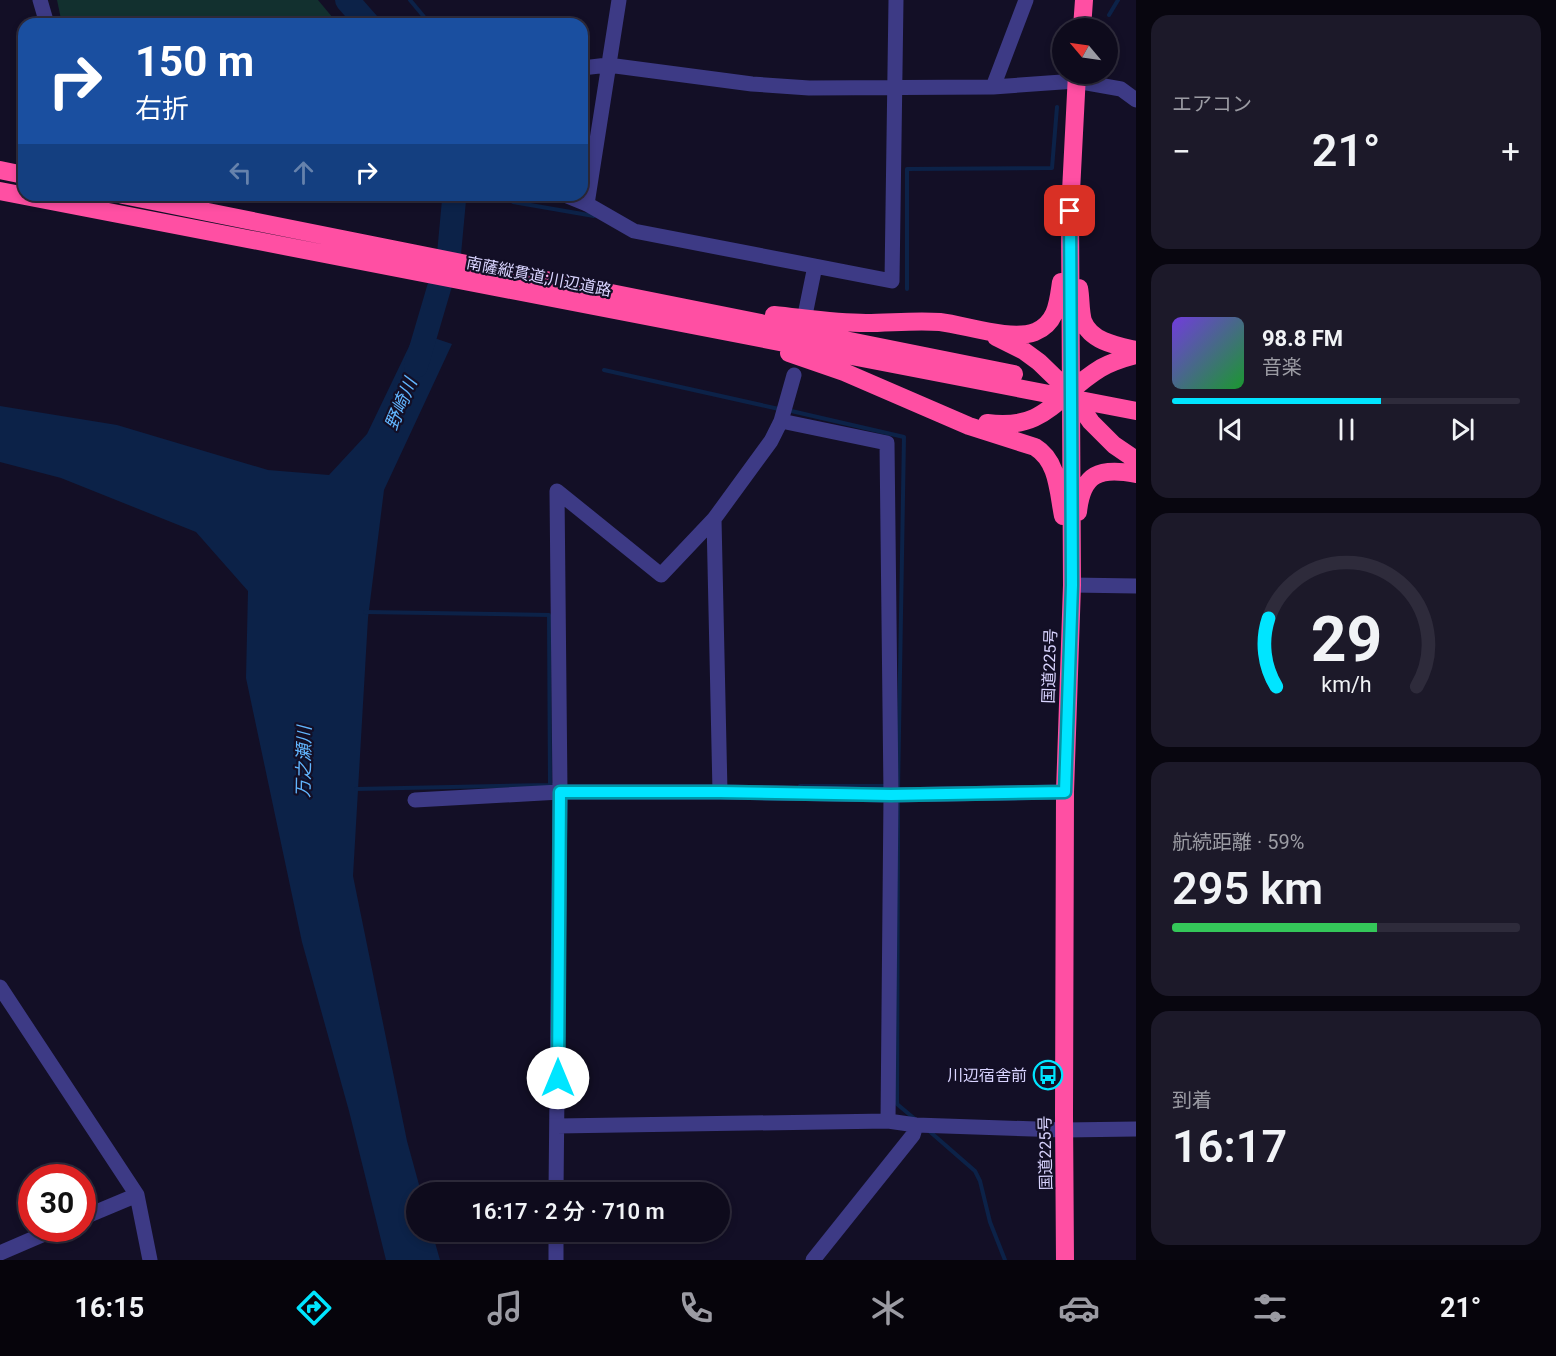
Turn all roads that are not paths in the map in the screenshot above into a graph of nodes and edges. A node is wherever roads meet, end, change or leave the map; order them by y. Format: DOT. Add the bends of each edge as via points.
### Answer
graph roads {
  1 [pos="40,0"];
  2 [pos="619,0"];
  3 [pos="896,0"];
  4 [pos="1026,0"];
  5 [pos="1084,0"];
  6 [pos="45,18"];
  7 [pos="1083,18"];
  8 [pos="608,65"];
  9 [pos="588,67"];
  10 [pos="1052,80"];
  11 [pos="1077,84"];
  12 [pos="1103,84"];
  13 [pos="895,86"];
  14 [pos="993,87"];
  15 [pos="1136,100"];
  16 [pos="0,170"];
  17 [pos="18,174"];
  18 [pos="0,191"];
  19 [pos="18,195"];
  20 [pos="588,197"];
  21 [pos="51,201"];
  22 [pos="153,201"];
  23 [pos="580,201"];
  24 [pos="587,201"];
  25 [pos="587,204"];
  26 [pos="1070,211"];
  27 [pos="815,266"];
  28 [pos="485,277"];
  29 [pos="571,285"];
  30 [pos="559,300"];
  31 [pos="804,315"];
  32 [pos="981,330"];
  33 [pos="1136,350"];
  34 [pos="1136,355"];
  35 [pos="794,375"];
  36 [pos="1038,385"];
  37 [pos="1071,392"];
  38 [pos="1136,399"];
  39 [pos="936,411"];
  40 [pos="1136,411"];
  41 [pos="782,421"];
  42 [pos="1136,460"];
  43 [pos="1136,474"];
  44 [pos="714,519"];
  45 [pos="1072,562"];
  46 [pos="1072,585"];
  47 [pos="1136,586"];
  48 [pos="720,788"];
  49 [pos="560,792"];
  50 [pos="1065,792"];
  51 [pos="891,795"];
  52 [pos="415,800"];
  53 [pos="0,987"];
  54 [pos="888,1121"];
  55 [pos="921,1125"];
  56 [pos="557,1126"];
  57 [pos="1136,1129"];
  58 [pos="1064,1130"];
  59 [pos="556,1182"];
  60 [pos="137,1195"];
  61 [pos="96,1212"];
  62 [pos="26,1242"];
  63 [pos="556,1242"];
  64 [pos="0,1253"];
  65 [pos="150,1260"];
  66 [pos="556,1260"];
  67 [pos="813,1260"];
  68 [pos="1065,1260"];
  1 -- 6 [label="street"];
  2 -- 8 [label="street"];
  3 -- 13 [label="street"];
  4 -- 14 [label="street"];
  5 -- 7 [label="highway"];
  8 -- 9 [label="street"];
  8 -- 13 [label="street" via="752,84 809,88"];
  8 -- 20 [label="street"];
  10 -- 14 [label="street"];
  11 -- 26 [label="highway, 国道225号"];
  12 -- 15 [label="street" via="1122,89"];
  13 -- 14 [label="street"];
  13 -- 27 [label="street" via="892,280"];
  16 -- 17 [label="highway"];
  18 -- 19 [label="highway, 南薩縦貫道;川辺道路"];
  21 -- 28 [label="highway, 南薩縦貫道;川辺道路" via="403,270"];
  22 -- 28 [label="highway, 南薩縦貫道;川辺道路" via="407,252"];
  23 -- 25 [label="street"];
  24 -- 25 [label="street"];
  25 -- 27 [label="street" via="634,231"];
  26 -- 32 [label="highway" via="1054,316 1034,332"];
  26 -- 33 [label="highway" via="1083,321 1090,332 1107,343"];
  26 -- 37 [label="highway, 国道225号"];
  27 -- 31 [label="street"];
  28 -- 29 [label="highway, 南薩縦貫道;川辺道路"];
  28 -- 30 [label="highway, 南薩縦貫道;川辺道路"];
  29 -- 32 [label="highway" via="795,317 866,323 941,322"];
  29 -- 36 [label="highway, 南薩縦貫道;川辺道路"];
  30 -- 36 [label="highway, 南薩縦貫道;川辺道路"];
  30 -- 39 [label="highway" via="697,336 788,352"];
  32 -- 37 [label="highway" via="1024,351"];
  34 -- 37 [label="highway" via="1100,369"];
  35 -- 41 [label="street"];
  36 -- 37 [label="highway, 南薩縦貫道;川辺道路"];
  37 -- 38 [label="highway"];
  37 -- 39 [label="highway" via="1045,413 1022,423 981,422"];
  37 -- 40 [label="highway"];
  37 -- 42 [label="highway" via="1091,422"];
  37 -- 45 [label="highway, 国道225号"];
  39 -- 45 [label="highway" via="1044,453 1053,465"];
  41 -- 44 [label="street"];
  41 -- 51 [label="street" via="887,443"];
  43 -- 45 [label="highway" via="1101,472 1087,483 1080,497"];
  44 -- 48 [label="street"];
  44 -- 49 [label="street" via="661,575 557,491"];
  45 -- 46 [label="highway, 国道225号"];
  46 -- 47 [label="street"];
  46 -- 50 [label="highway, 国道225号"];
  48 -- 49 [label="street"];
  48 -- 51 [label="street"];
  49 -- 52 [label="street"];
  49 -- 56 [label="street"];
  50 -- 51 [label="street"];
  50 -- 58 [label="highway, 国道225号"];
  51 -- 54 [label="street"];
  53 -- 60 [label="street"];
  54 -- 55 [label="street"];
  54 -- 56 [label="street"];
  55 -- 58 [label="street"];
  55 -- 67 [label="street"];
  56 -- 59 [label="street"];
  57 -- 58 [label="street"];
  58 -- 68 [label="highway, 国道225号"];
  60 -- 61 [label="street"];
  60 -- 65 [label="street"];
  62 -- 64 [label="street"];
  63 -- 66 [label="street"];
}
